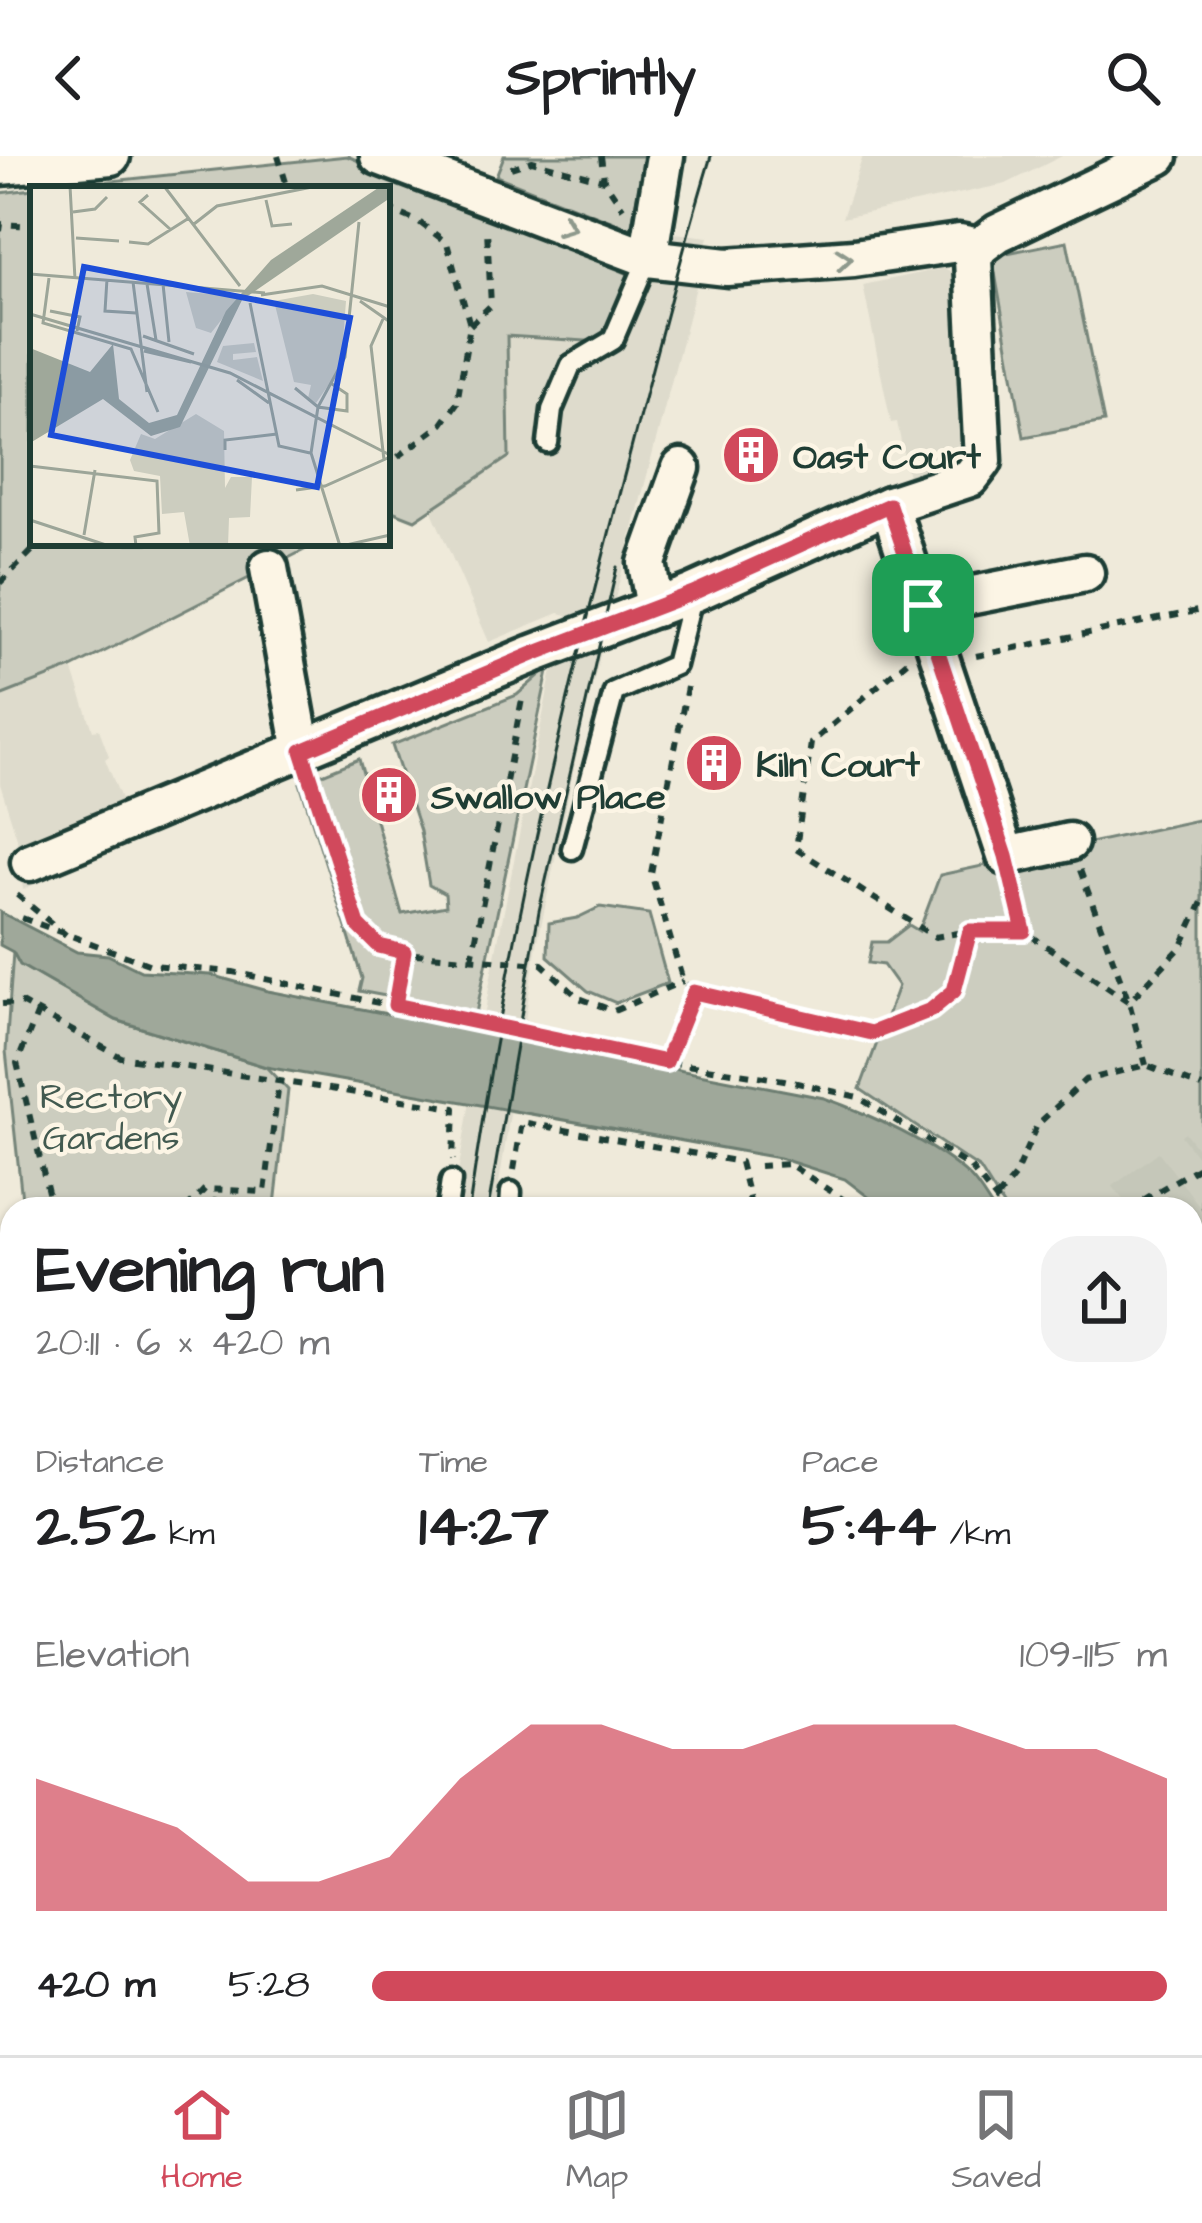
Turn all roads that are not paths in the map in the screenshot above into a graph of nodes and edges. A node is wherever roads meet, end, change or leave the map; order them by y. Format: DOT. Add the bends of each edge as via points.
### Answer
graph roads {
  1 [pos="111,156"];
  2 [pos="379,156"];
  3 [pos="665,156"];
  4 [pos="1159,156"];
  5 [pos="0,166"];
  6 [pos="485,187"];
  7 [pos="979,247"];
  8 [pos="649,252"];
  9 [pos="548,442"];
  10 [pos="681,468"];
  11 [pos="889,505"];
  12 [pos="269,568"];
  13 [pos="1085,573"];
  14 [pos="693,593"];
  15 [pos="655,608"];
  16 [pos="933,636"];
  17 [pos="302,751"];
  18 [pos="1069,842"];
  19 [pos="572,849"];
  20 [pos="22,877"];
  21 [pos="452,1181"];
  22 [pos="449,1197"];
  1 -- 5 [label="street"];
  2 -- 6 [label="street"];
  3 -- 8 [label="street"];
  4 -- 7 [label="street"];
  6 -- 8 [label="street, one-way"];
  8 -- 7 [label="street, one-way" via="727,267"];
  7 -- 11 [label="street" via="973,260 983,461 970,478"];
  8 -- 9 [label="lane" via="613,340 571,365"];
  10 -- 15 [label="street" via="646,563"];
  11 -- 14 [label="street"];
  11 -- 16 [label="street"];
  12 -- 17 [label="street"];
  13 -- 16 [label="street"];
  14 -- 15 [label="street"];
  14 -- 19 [label="lane" via="675,664 614,692"];
  15 -- 17 [label="street"];
  16 -- 18 [label="street" via="1006,856"];
  17 -- 20 [label="street"];
  21 -- 22 [label="lane"];
}
